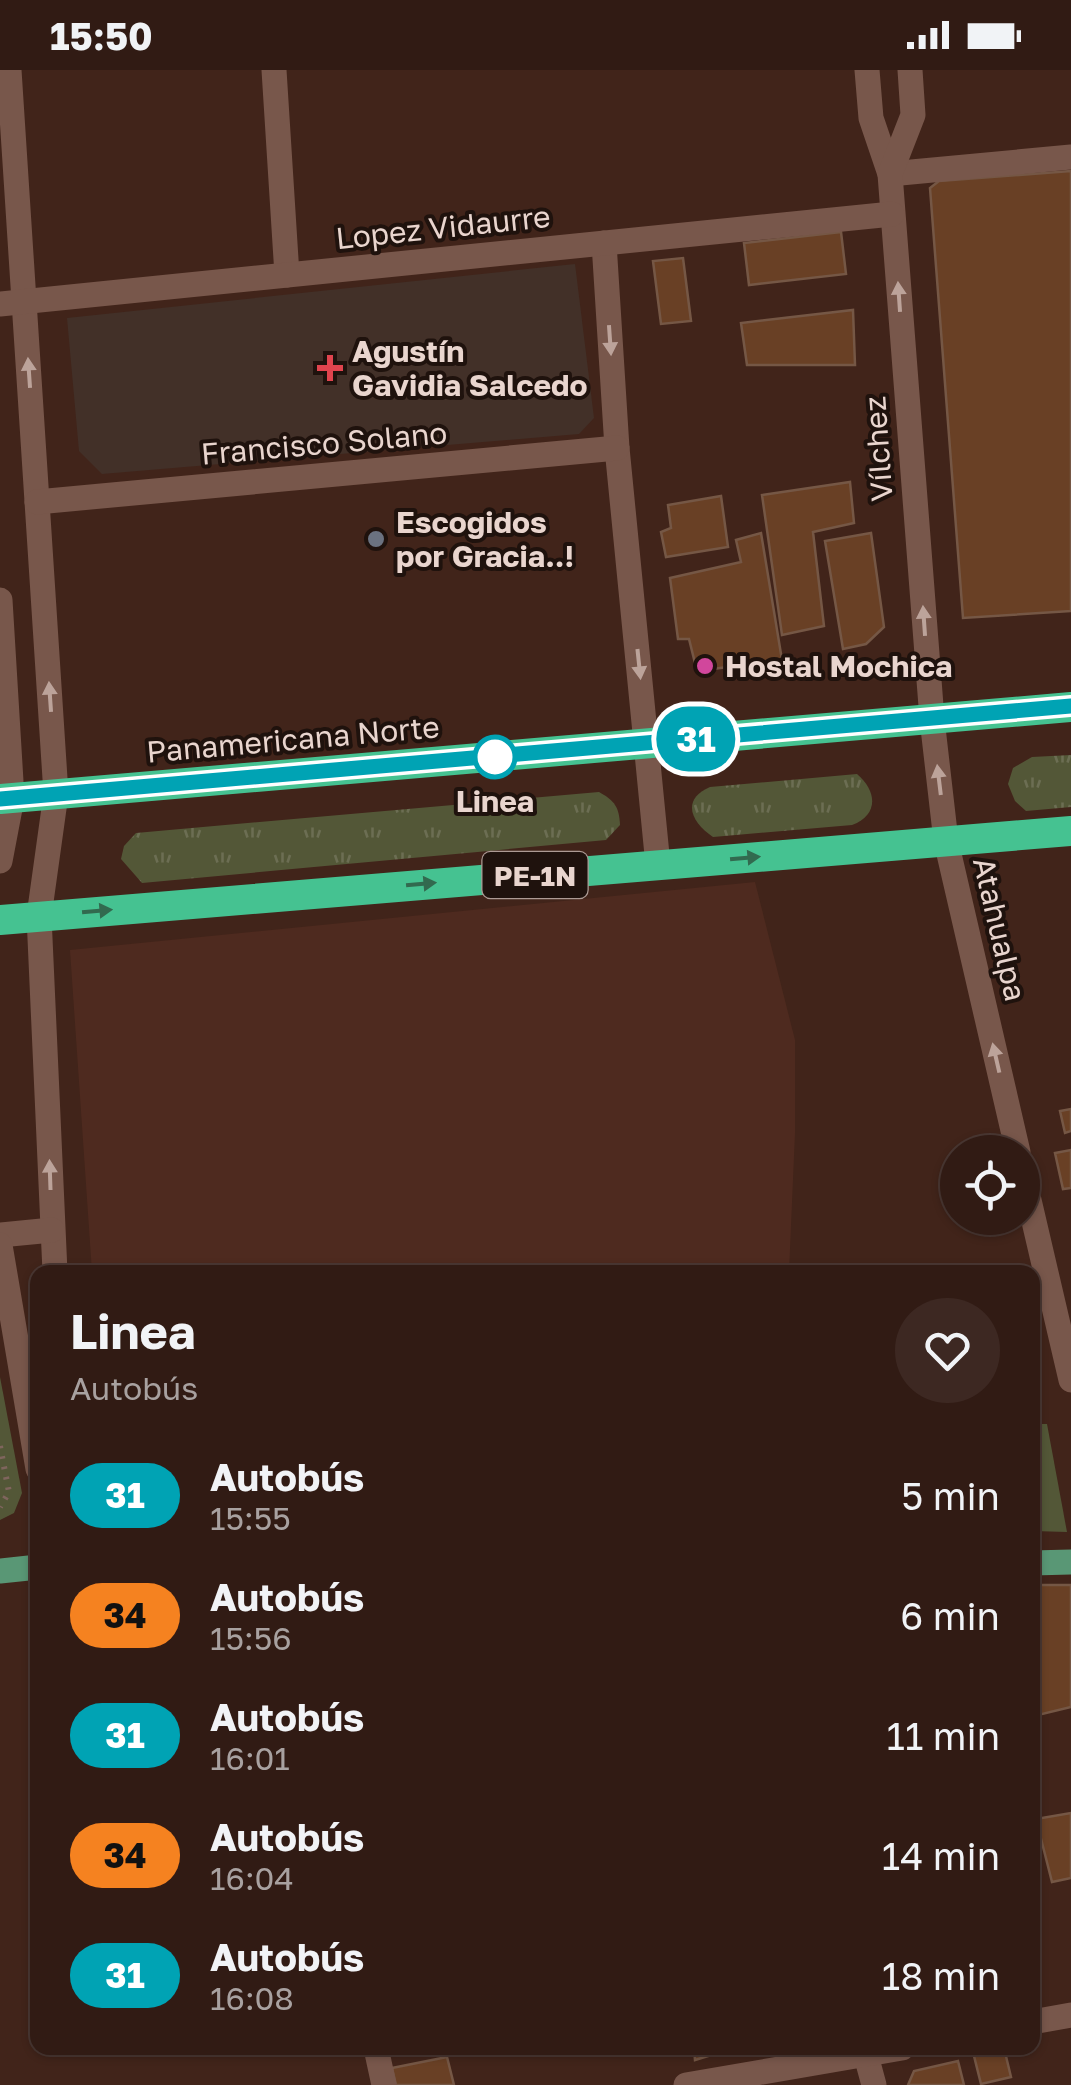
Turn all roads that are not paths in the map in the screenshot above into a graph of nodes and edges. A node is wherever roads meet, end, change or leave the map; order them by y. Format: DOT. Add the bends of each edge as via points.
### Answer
graph roads {
  1 [pos="9,70"];
  2 [pos="274,70"];
  3 [pos="867,70"];
  4 [pos="910,70"];
  5 [pos="1071,158"];
  6 [pos="8,164"];
  7 [pos="890,174"];
  8 [pos="892,214"];
  9 [pos="604,243"];
  10 [pos="287,275"];
  11 [pos="12,303"];
  12 [pos="617,448"];
  13 [pos="37,502"];
  14 [pos="0,600"];
  15 [pos="1071,706"];
  16 [pos="932,718"];
  17 [pos="647,744"];
  18 [pos="56,794"];
  19 [pos="6,799"];
  20 [pos="1071,831"];
  21 [pos="946,841"];
  22 [pos="0,862"];
  23 [pos="658,865"];
  24 [pos="39,916"];
  25 [pos="0,920"];
  26 [pos="1014,1135"];
  27 [pos="52,1230"];
  28 [pos="0,1235"];
  29 [pos="1037,1235"];
  30 [pos="0,1245"];
  31 [pos="54,1265"];
  32 [pos="1071,1380"];
  33 [pos="30,1422"];
  34 [pos="1071,1562"];
  35 [pos="1040,1563"];
  36 [pos="30,1568"];
  37 [pos="0,1572"];
  38 [pos="1071,2015"];
  39 [pos="1040,2021"];
  40 [pos="378,2055"];
  41 [pos="844,2055"];
  42 [pos="866,2055"];
  43 [pos="384,2085"];
  44 [pos="686,2085"];
  45 [pos="874,2085"];
  1 -- 6 [label="street"];
  2 -- 10 [label="street"];
  3 -- 7 [label="street, Vílchez" via="871,118"];
  4 -- 7 [label="street, Vílchez" via="913,115"];
  5 -- 7 [label="street"];
  6 -- 11 [label="street"];
  7 -- 8 [label="street, Vílchez"];
  8 -- 9 [label="street, Lopez Vidaurre"];
  16 -- 8 [label="street, Vílchez, one-way"];
  9 -- 10 [label="street, Lopez Vidaurre"];
  9 -- 12 [label="street, one-way"];
  10 -- 11 [label="street, Lopez Vidaurre"];
  13 -- 11 [label="street, one-way"];
  12 -- 13 [label="street, Francisco Solano"];
  12 -- 17 [label="street, one-way"];
  18 -- 13 [label="street, one-way"];
  14 -- 19 [label="street"];
  15 -- 16 [label="highway, Panamericana Norte"];
  16 -- 17 [label="highway, Panamericana Norte"];
  21 -- 16 [label="street, Atahualpa, one-way"];
  17 -- 18 [label="highway, Panamericana Norte"];
  17 -- 23 [label="street"];
  18 -- 19 [label="highway, Panamericana Norte"];
  18 -- 24 [label="street"];
  19 -- 22 [label="street"];
  20 -- 21 [label="highway, PE-1N"];
  23 -- 21 [label="highway, PE-1N, one-way"];
  26 -- 21 [label="street, Atahualpa, one-way"];
  24 -- 23 [label="highway, PE-1N, one-way"];
  24 -- 25 [label="highway, PE-1N"];
  27 -- 24 [label="street, one-way"];
  27 -- 28 [label="street"];
  27 -- 31 [label="street"];
  29 -- 32 [label="street"];
  30 -- 33 [label="street"];
  34 -- 35 [label="main road"];
  36 -- 37 [label="main road"];
  38 -- 39 [label="street"];
  40 -- 43 [label="street"];
  41 -- 44 [label="street"];
  42 -- 45 [label="street"];
}
